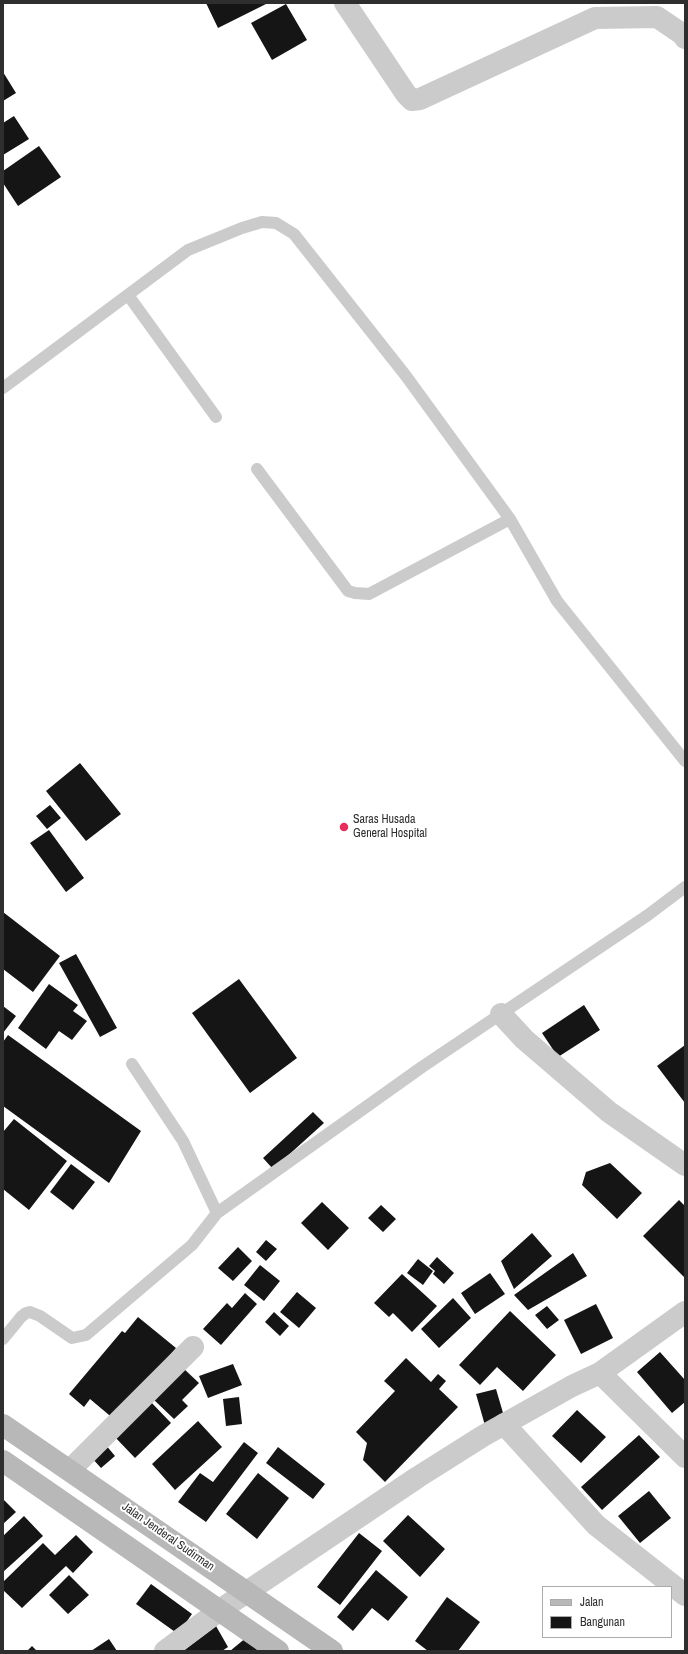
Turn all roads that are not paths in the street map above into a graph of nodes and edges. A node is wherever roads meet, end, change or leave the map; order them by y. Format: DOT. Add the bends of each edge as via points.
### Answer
graph roads {
  1 [pos="345,3"];
  2 [pos="685,38"];
  3 [pos="128,294"];
  4 [pos="3,388"];
  5 [pos="216,417"];
  6 [pos="257,470"];
  7 [pos="510,519"];
  8 [pos="685,761"];
  9 [pos="685,887"];
  10 [pos="500,1014"];
  11 [pos="132,1064"];
  12 [pos="685,1165"];
  13 [pos="217,1213"];
  14 [pos="685,1312"];
  15 [pos="3,1339"];
  16 [pos="193,1347"];
  17 [pos="600,1373"];
  18 [pos="504,1424"];
  19 [pos="3,1425"];
  20 [pos="685,1457"];
  21 [pos="3,1462"];
  22 [pos="70,1470"];
  23 [pos="247,1592"];
  24 [pos="685,1595"];
  25 [pos="220,1610"];
  26 [pos="165,1651"];
  27 [pos="278,1651"];
  28 [pos="332,1651"];
  1 -- 2 [label="street" via="412,100 420,99 595,18 657,17"];
  3 -- 4 [label="lane"];
  3 -- 5 [label="lane"];
  3 -- 7 [label="lane" via="188,250 262,222 276,223 283,227 294,234 406,376"];
  6 -- 7 [label="lane" via="348,591 355,593 369,594"];
  7 -- 8 [label="lane" via="557,601"];
  9 -- 10 [label="lane"];
  10 -- 12 [label="street" via="524,1039 609,1112"];
  10 -- 13 [label="lane"];
  11 -- 13 [label="lane" via="183,1141"];
  13 -- 15 [label="lane" via="192,1245 86,1335 72,1338 30,1312 21,1317"];
  14 -- 17 [label="street"];
  16 -- 22 [label="street"];
  17 -- 18 [label="street"];
  17 -- 20 [label="street"];
  18 -- 23 [label="street" via="418,1477"];
  18 -- 24 [label="street" via="596,1525"];
  19 -- 22 [label="main road, Jalan Jenderal Sudirman"];
  21 -- 25 [label="main road"];
  22 -- 23 [label="main road, Jalan Jenderal Sudirman"];
  23 -- 25 [label="street"];
  23 -- 28 [label="main road, Jalan Jenderal Sudirman"];
  25 -- 26 [label="street"];
  25 -- 27 [label="main road"];
}
